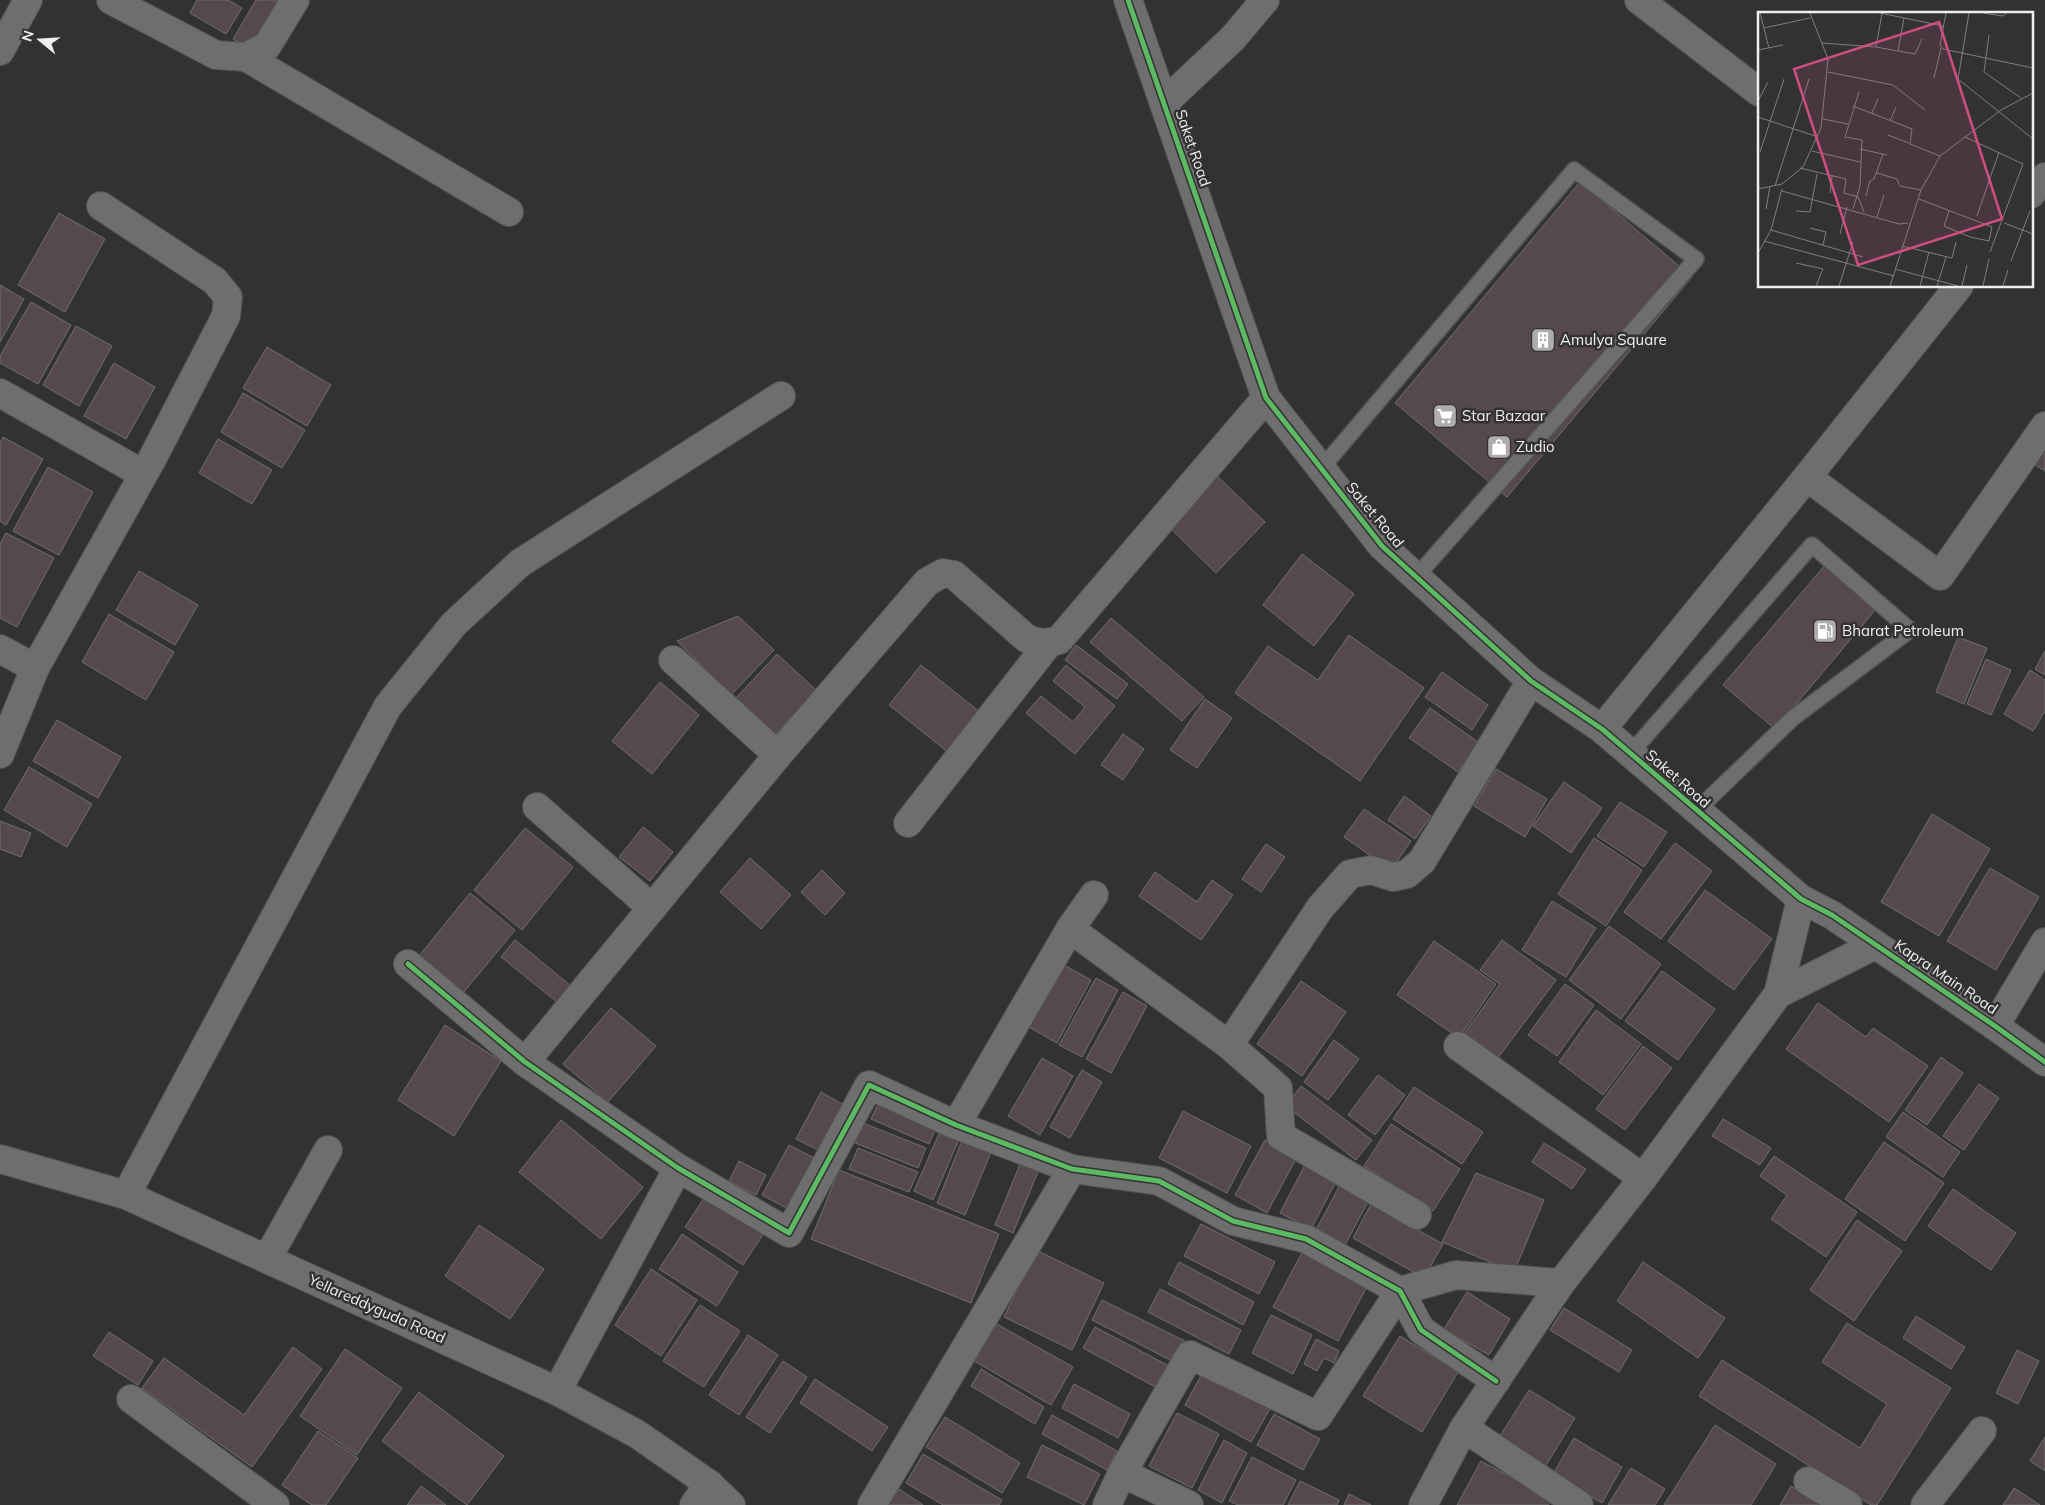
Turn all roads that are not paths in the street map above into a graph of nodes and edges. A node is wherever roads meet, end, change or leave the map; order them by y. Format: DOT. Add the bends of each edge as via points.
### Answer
graph roads {
  1 [pos="28,0"];
  2 [pos="111,0"];
  3 [pos="295,0"];
  4 [pos="1128,0"];
  5 [pos="1265,0"];
  6 [pos="1639,0"];
  7 [pos="0,51"];
  8 [pos="246,57"];
  9 [pos="1758,91"];
  10 [pos="1164,103"];
  11 [pos="2045,177"];
  12 [pos="2032,193"];
  13 [pos="101,206"];
  14 [pos="509,212"];
  15 [pos="1957,288"];
  16 [pos="0,393"];
  17 [pos="781,396"];
  18 [pos="1266,398"];
  19 [pos="2045,426"];
  20 [pos="1321,469"];
  21 [pos="143,474"];
  22 [pos="1807,477"];
  23 [pos="1416,577"];
  24 [pos="1048,644"];
  25 [pos="0,649"];
  26 [pos="673,660"];
  27 [pos="35,668"];
  28 [pos="1531,681"];
  29 [pos="1602,729"];
  30 [pos="0,754"];
  31 [pos="1630,754"];
  32 [pos="778,755"];
  33 [pos="538,807"];
  34 [pos="1696,811"];
  35 [pos="908,823"];
  36 [pos="1094,895"];
  37 [pos="1800,899"];
  38 [pos="652,908"];
  39 [pos="1832,915"];
  40 [pos="1070,929"];
  41 [pos="2045,942"];
  42 [pos="1875,945"];
  43 [pos="408,964"];
  44 [pos="1778,994"];
  45 [pos="1996,1026"];
  46 [pos="1229,1045"];
  47 [pos="1458,1046"];
  48 [pos="524,1062"];
  49 [pos="2045,1062"];
  50 [pos="956,1125"];
  51 [pos="328,1150"];
  52 [pos="0,1159"];
  53 [pos="678,1168"];
  54 [pos="1072,1169"];
  55 [pos="1643,1178"];
  56 [pos="126,1195"];
  57 [pos="1417,1215"];
  58 [pos="267,1259"];
  59 [pos="1562,1283"];
  60 [pos="1400,1291"];
  61 [pos="1496,1382"];
  62 [pos="557,1391"];
  63 [pos="131,1399"];
  64 [pos="1464,1428"];
  65 [pos="1982,1431"];
  66 [pos="1122,1473"];
  67 [pos="1808,1481"];
  68 [pos="702,1494"];
  69 [pos="275,1505"];
  70 [pos="731,1505"];
  71 [pos="872,1505"];
  72 [pos="1107,1505"];
  73 [pos="1189,1505"];
  74 [pos="1423,1505"];
  75 [pos="1579,1505"];
  76 [pos="1848,1505"];
  77 [pos="1924,1505"];
  1 -- 7 [label="street"];
  2 -- 8 [label="street" via="216,55"];
  3 -- 8 [label="street" via="267,46"];
  4 -- 10 [label="street, Saket Road"];
  5 -- 10 [label="street" via="1234,38"];
  6 -- 9 [label="street"];
  8 -- 14 [label="street"];
  10 -- 18 [label="street, Saket Road"];
  11 -- 12 [label="street"];
  13 -- 21 [label="street" via="215,281 228,297 226,316"];
  15 -- 22 [label="street"];
  16 -- 21 [label="street"];
  17 -- 56 [label="street" via="520,562 454,624 388,706"];
  18 -- 20 [label="street, Saket Road"];
  18 -- 24 [label="street" via="1059,640"];
  19 -- 22 [label="street" via="1940,576"];
  20 -- 23 [label="street, Saket Road" via="1382,546"];
  20 -- 23 [label="lane" via="1574,170 1696,259"];
  21 -- 27 [label="street"];
  22 -- 29 [label="street"];
  23 -- 28 [label="street, Saket Road"];
  24 -- 32 [label="street" via="1026,638 954,575 943,573 935,576 926,582"];
  24 -- 35 [label="street"];
  25 -- 27 [label="street"];
  26 -- 32 [label="street"];
  27 -- 30 [label="street"];
  28 -- 29 [label="street, Saket Road"];
  28 -- 46 [label="street" via="1422,861 1407,874 1393,877 1371,870 1350,874 1320,908"];
  29 -- 31 [label="street, Saket Road"];
  31 -- 34 [label="street, Saket Road"];
  31 -- 34 [label="lane" via="1812,545 1910,630 1793,718"];
  32 -- 38 [label="street"];
  33 -- 38 [label="street"];
  34 -- 37 [label="street, Saket Road"];
  36 -- 40 [label="street"];
  37 -- 39 [label="street, Saket Road"];
  37 -- 44 [label="street"];
  38 -- 48 [label="street"];
  39 -- 42 [label="street, Kapra Main Road"];
  40 -- 46 [label="street"];
  40 -- 50 [label="street"];
  41 -- 45 [label="street"];
  42 -- 44 [label="street"];
  42 -- 45 [label="street, Kapra Main Road"];
  43 -- 48 [label="street"];
  44 -- 55 [label="street"];
  45 -- 49 [label="street, Kapra Main Road"];
  46 -- 57 [label="street" via="1278,1088 1281,1136"];
  47 -- 55 [label="street"];
  48 -- 53 [label="street"];
  50 -- 53 [label="street" via="869,1085 789,1233"];
  50 -- 54 [label="street"];
  51 -- 58 [label="street"];
  52 -- 56 [label="street, Yellareddyguda Road"];
  53 -- 62 [label="street"];
  54 -- 60 [label="street" via="1159,1181 1233,1221 1306,1239"];
  54 -- 71 [label="street"];
  55 -- 59 [label="street"];
  56 -- 58 [label="street, Yellareddyguda Road"];
  58 -- 62 [label="street, Yellareddyguda Road"];
  59 -- 60 [label="street" via="1456,1275"];
  59 -- 61 [label="street"];
  60 -- 61 [label="street" via="1421,1330"];
  60 -- 66 [label="street" via="1318,1416 1190,1355"];
  61 -- 64 [label="street"];
  62 -- 68 [label="street, Yellareddyguda Road" via="637,1434"];
  63 -- 69 [label="street"];
  64 -- 74 [label="street"];
  64 -- 75 [label="street"];
  65 -- 77 [label="street"];
  66 -- 72 [label="street"];
  66 -- 73 [label="street"];
  67 -- 76 [label="street"];
  68 -- 70 [label="street, Yellareddyguda Road"];
}
